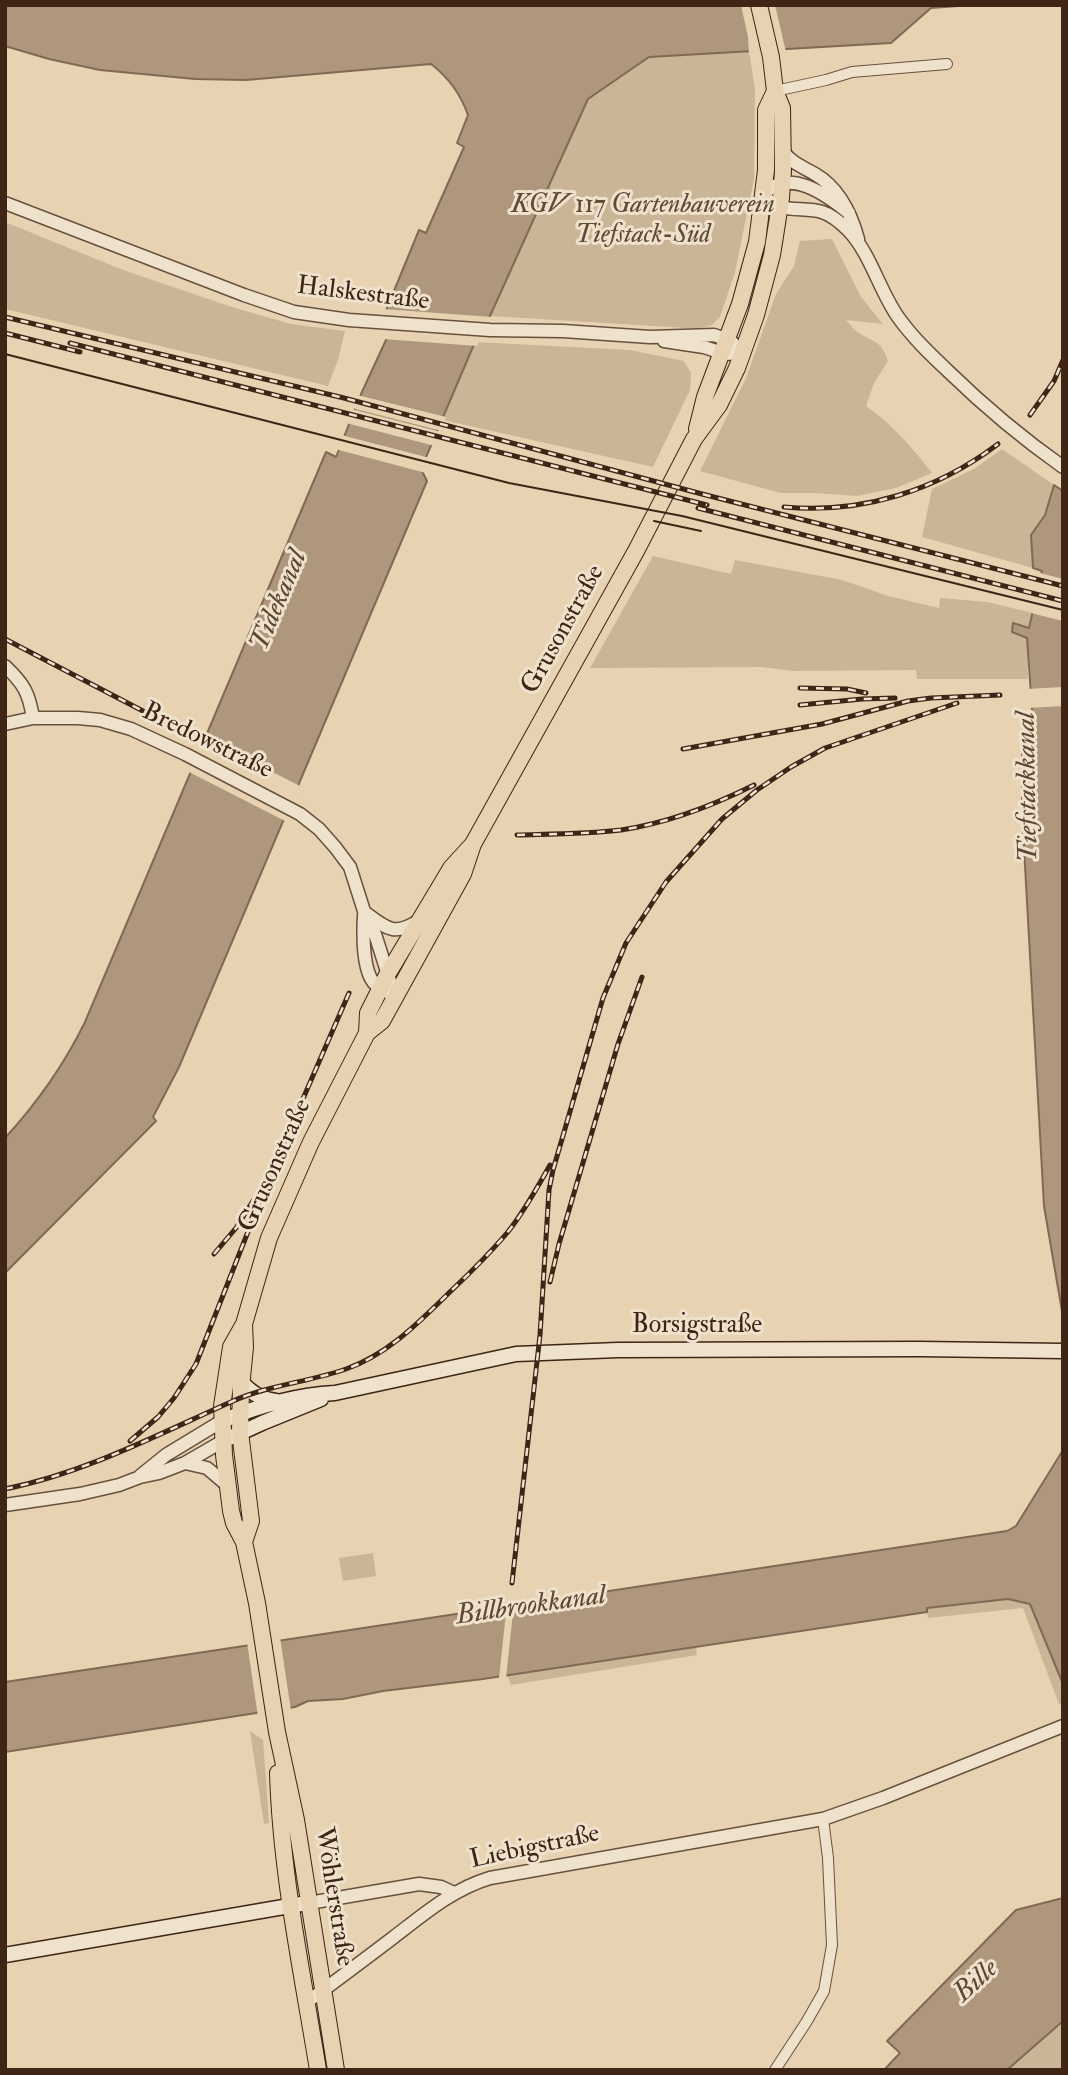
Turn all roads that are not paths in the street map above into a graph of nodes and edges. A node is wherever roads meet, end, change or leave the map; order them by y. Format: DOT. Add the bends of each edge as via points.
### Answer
graph roads {
  1 [pos="759,5"];
  2 [pos="947,64"];
  3 [pos="775,91"];
  4 [pos="783,151"];
  5 [pos="782,183"];
  6 [pos="764,194"];
  7 [pos="5,203"];
  8 [pos="780,207"];
  9 [pos="849,213"];
  10 [pos="860,246"];
  11 [pos="725,346"];
  12 [pos="742,353"];
  13 [pos="694,439"];
  14 [pos="1063,467"];
  15 [pos="5,666"];
  16 [pos="33,718"];
  17 [pos="5,724"];
  18 [pos="473,844"];
  19 [pos="364,911"];
  20 [pos="419,920"];
  21 [pos="384,981"];
  22 [pos="396,996"];
  23 [pos="367,1033"];
  24 [pos="244,1324"];
  25 [pos="1063,1351"];
  26 [pos="242,1381"];
  27 [pos="335,1393"];
  28 [pos="281,1401"];
  29 [pos="240,1413"];
  30 [pos="222,1421"];
  31 [pos="240,1432"];
  32 [pos="223,1441"];
  33 [pos="185,1463"];
  34 [pos="140,1477"];
  35 [pos="227,1485"];
  36 [pos="5,1505"];
  37 [pos="244,1542"];
  38 [pos="1063,1726"];
  39 [pos="277,1732"];
  40 [pos="823,1819"];
  41 [pos="454,1893"];
  42 [pos="309,1903"];
  43 [pos="292,1906"];
  44 [pos="5,1955"];
  45 [pos="323,1991"];
  46 [pos="307,2002"];
  47 [pos="318,2070"];
  48 [pos="336,2070"];
  49 [pos="775,2070"];
  1 -- 3 [label="main road"];
  2 -- 3 [label="street" via="852,72"];
  3 -- 4 [label="main road, Grusonstraße" via="782,107"];
  3 -- 6 [label="main road, Grusonstraße" via="766,110"];
  4 -- 5 [label="main road, Grusonstraße"];
  4 -- 9 [label="street" via="829,183"];
  5 -- 6 [label="street"];
  5 -- 8 [label="main road, Grusonstraße"];
  5 -- 9 [label="street" via="811,188"];
  6 -- 8 [label="street"];
  6 -- 11 [label="main road, Grusonstraße" via="748,279"];
  7 -- 11 [label="street, Halskestraße" via="267,303 324,317 490,330 713,335"];
  8 -- 10 [label="street" via="824,212"];
  8 -- 12 [label="main road, Grusonstraße" via="766,279"];
  9 -- 10 [label="street"];
  10 -- 14 [label="street" via="887,300 918,343 1006,424"];
  11 -- 12 [label="street"];
  11 -- 13 [label="main road, Grusonstraße"];
  12 -- 13 [label="main road, Grusonstraße" via="719,405"];
  13 -- 18 [label="main road, Grusonstraße"];
  15 -- 16 [label="street" via="26,689"];
  16 -- 17 [label="street, Bredowstraße"];
  16 -- 19 [label="street, Bredowstraße" via="100,720 131,729 300,814 349,867"];
  18 -- 20 [label="main road, Grusonstraße" via="451,868"];
  18 -- 22 [label="main road, Grusonstraße" via="463,874"];
  19 -- 20 [label="street" via="391,929"];
  19 -- 21 [label="street, Bredowstraße" via="375,934"];
  20 -- 21 [label="main road, Grusonstraße"];
  21 -- 22 [label="street, Bredowstraße"];
  21 -- 23 [label="main road, Grusonstraße" via="368,1013"];
  22 -- 23 [label="main road, Grusonstraße" via="382,1021"];
  23 -- 24 [label="main road, Grusonstraße" via="311,1142 269,1238"];
  24 -- 26 [label="main road, Grusonstraße"];
  24 -- 30 [label="main road, Grusonstraße" via="231,1347"];
  25 -- 27 [label="main road, Borsigstraße" via="516,1354"];
  26 -- 28 [label="main road" via="258,1396"];
  26 -- 29 [label="main road, Grusonstraße"];
  27 -- 28 [label="main road, Borsigstraße"];
  27 -- 31 [label="main road, Borsigstraße"];
  28 -- 29 [label="main road, Borsigstraße"];
  29 -- 30 [label="main road, Borsigstraße"];
  29 -- 31 [label="main road, Grusonstraße"];
  30 -- 32 [label="main road, Wöhlerstraße"];
  30 -- 34 [label="street" via="160,1459"];
  31 -- 32 [label="main road, Borsigstraße"];
  31 -- 37 [label="main road, Wöhlerstraße" via="251,1521"];
  32 -- 33 [label="street"];
  32 -- 35 [label="main road, Wöhlerstraße"];
  33 -- 34 [label="street"];
  33 -- 35 [label="street" via="207,1468"];
  34 -- 36 [label="street" via="80,1494"];
  35 -- 37 [label="main road, Wöhlerstraße" via="234,1523"];
  37 -- 39 [label="main road, Wöhlerstraße"];
  38 -- 40 [label="street, Liebigstraße"];
  39 -- 42 [label="main road, Wöhlerstraße"];
  39 -- 43 [label="main road, Wöhlerstraße" via="279,1822"];
  40 -- 41 [label="street, Liebigstraße" via="490,1878"];
  40 -- 49 [label="street" via="832,1945 824,1991"];
  41 -- 42 [label="street, Liebigstraße" via="419,1884"];
  41 -- 45 [label="street"];
  42 -- 43 [label="main road, Liebigstraße"];
  42 -- 45 [label="main road, Wöhlerstraße"];
  43 -- 44 [label="main road, Liebigstraße"];
  43 -- 46 [label="main road, Wöhlerstraße"];
  45 -- 46 [label="street"];
  45 -- 48 [label="main road, Wöhlerstraße"];
  46 -- 47 [label="main road, Wöhlerstraße"];
}
